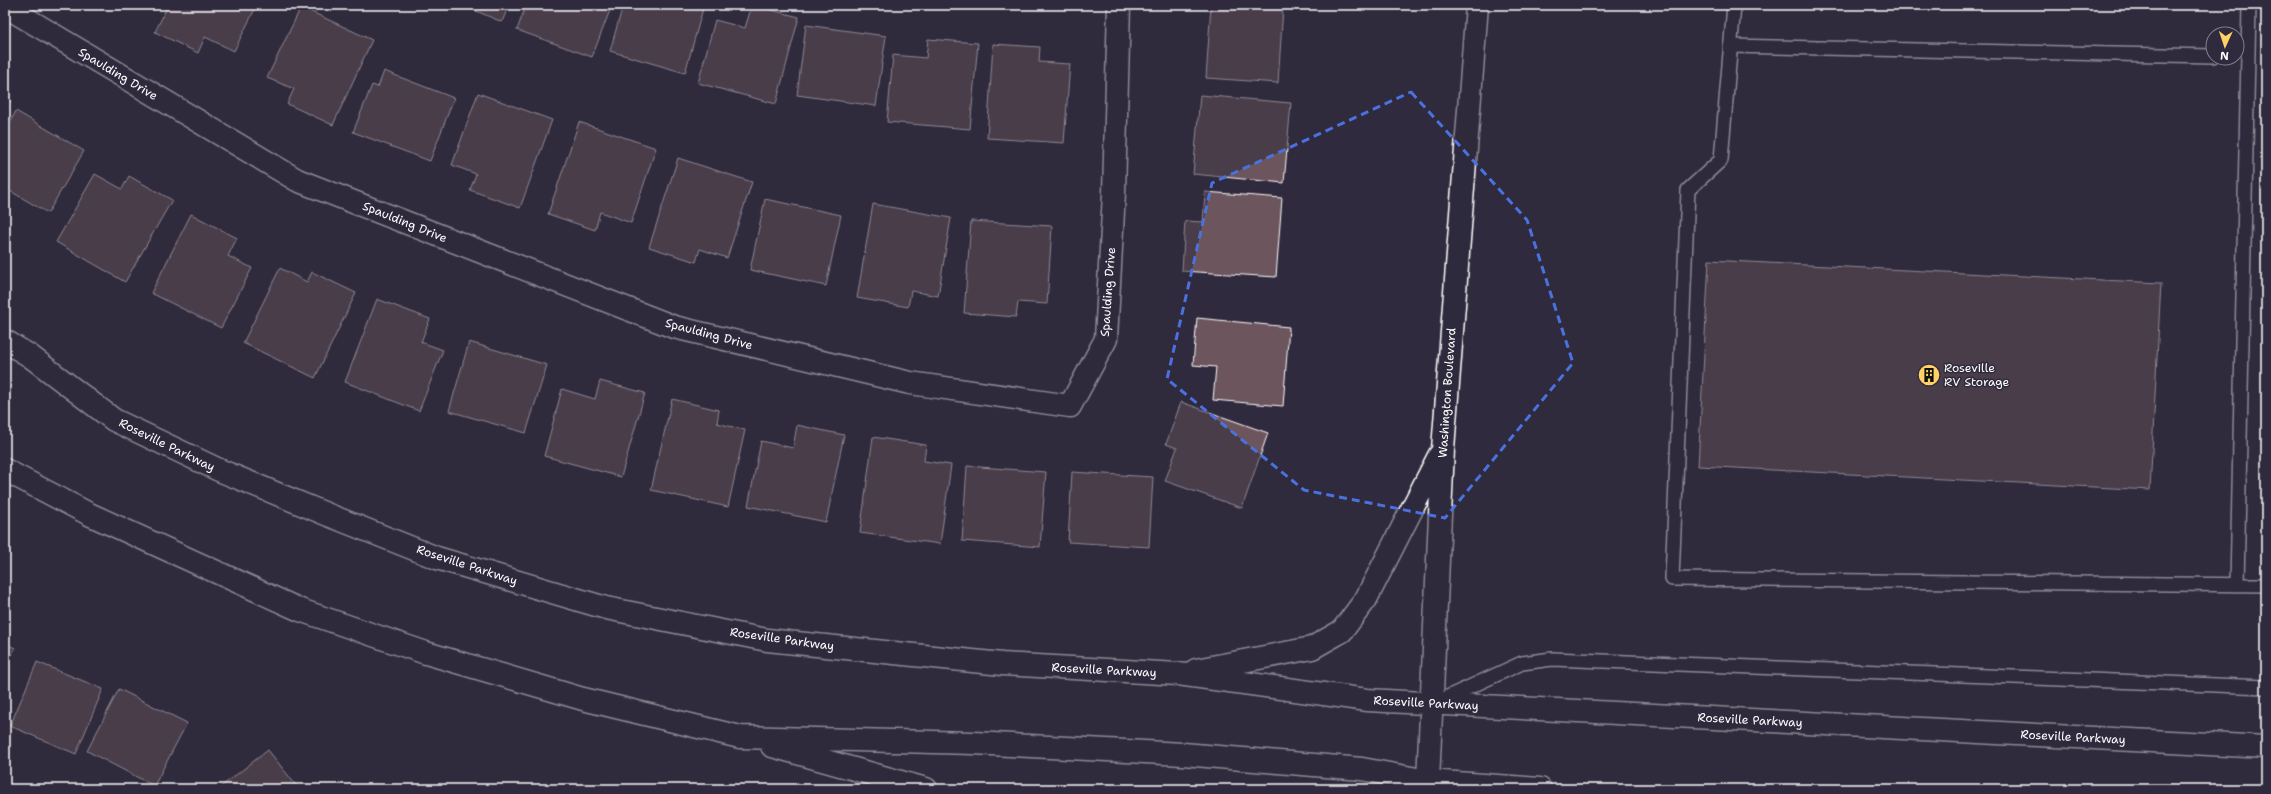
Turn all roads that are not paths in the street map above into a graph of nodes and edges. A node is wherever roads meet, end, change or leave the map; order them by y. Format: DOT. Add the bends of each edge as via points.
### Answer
graph roads {
  1 [pos="1119,5"];
  2 [pos="1477,5"];
  3 [pos="1734,5"];
  4 [pos="2249,5"];
  5 [pos="5,6"];
  6 [pos="2245,39"];
  7 [pos="1730,46"];
  8 [pos="2205,56"];
  9 [pos="2243,66"];
  10 [pos="5,341"];
  11 [pos="1443,449"];
  12 [pos="5,470"];
  13 [pos="2237,585"];
  14 [pos="2266,585"];
  15 [pos="1178,674"];
  16 [pos="2266,687"];
  17 [pos="1432,704"];
  18 [pos="740,737"];
  19 [pos="2266,747"];
  20 [pos="1428,786"];
  21 [pos="926,789"];
  22 [pos="1540,789"];
  1 -- 5 [label="main road, Spaulding Drive" via="1114,193 1106,339 1070,406 910,383 674,327 297,180"];
  2 -- 11 [label="main road, Washington Boulevard"];
  3 -- 7 [label="lane"];
  4 -- 6 [label="lane"];
  7 -- 8 [label="lane"];
  7 -- 13 [label="lane" via="1721,160 1688,190 1672,579"];
  9 -- 13 [label="lane"];
  10 -- 15 [label="main road, Roseville Parkway" via="30,356 114,420 220,470 437,558 606,608 767,640 1002,664"];
  11 -- 15 [label="main road" via="1366,599 1342,631 1312,648"];
  11 -- 17 [label="main road, Washington Boulevard"];
  12 -- 18 [label="main road" via="89,514 300,610 426,653 582,699"];
  13 -- 14 [label="lane"];
  15 -- 17 [label="main road, Roseville Parkway" via="1367,700"];
  16 -- 17 [label="lane" via="1552,659 1522,663"];
  17 -- 19 [label="main road, Roseville Parkway"];
  17 -- 20 [label="main road, Washington Boulevard"];
  18 -- 20 [label="main road" via="973,743 1183,754 1362,769"];
  18 -- 21 [label="main road"];
  20 -- 22 [label="main road"];
}
